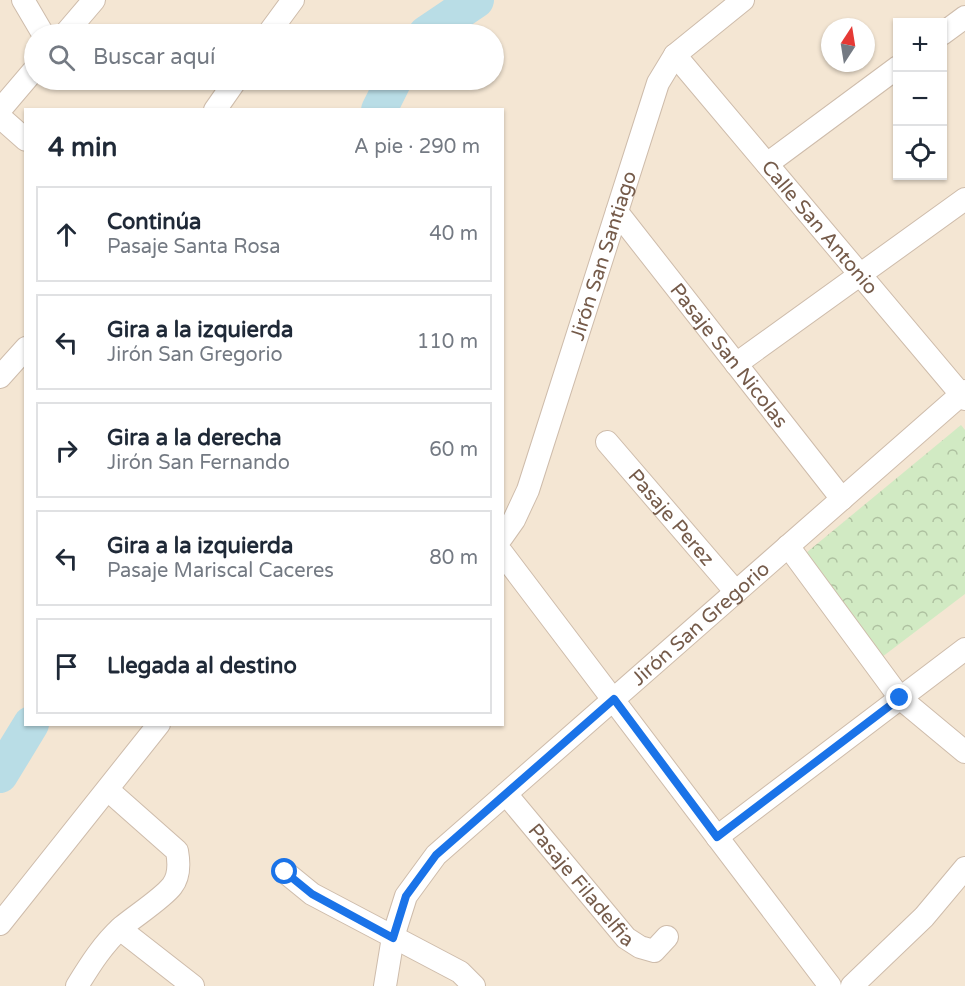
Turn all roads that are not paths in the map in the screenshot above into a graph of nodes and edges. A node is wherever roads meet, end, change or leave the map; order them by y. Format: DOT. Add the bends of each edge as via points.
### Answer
graph roads {
  1 [pos="23,0"];
  2 [pos="94,0"];
  3 [pos="293,0"];
  4 [pos="743,0"];
  5 [pos="965,17"];
  6 [pos="37,24"];
  7 [pos="74,24"];
  8 [pos="275,24"];
  9 [pos="947,30"];
  10 [pos="675,55"];
  11 [pos="893,70"];
  12 [pos="24,82"];
  13 [pos="229,90"];
  14 [pos="216,108"];
  15 [pos="0,110"];
  16 [pos="0,117"];
  17 [pos="24,138"];
  18 [pos="767,164"];
  19 [pos="965,199"];
  20 [pos="617,212"];
  21 [pos="860,275"];
  22 [pos="24,350"];
  23 [pos="736,364"];
  24 [pos="0,377"];
  25 [pos="964,395"];
  26 [pos="607,442"];
  27 [pos="842,499"];
  28 [pos="504,534"];
  29 [pos="789,546"];
  30 [pos="504,556"];
  31 [pos="736,592"];
  32 [pos="965,649"];
  33 [pos="900,698"];
  34 [pos="614,699"];
  35 [pos="157,726"];
  36 [pos="965,752"];
  37 [pos="108,790"];
  38 [pos="506,794"];
  39 [pos="717,837"];
  40 [pos="965,868"];
  41 [pos="285,872"];
  42 [pos="0,924"];
  43 [pos="120,929"];
  44 [pos="667,937"];
  45 [pos="393,938"];
  46 [pos="77,986"];
  47 [pos="194,986"];
  48 [pos="385,986"];
  49 [pos="474,986"];
  50 [pos="830,986"];
  51 [pos="852,986"];
  1 -- 6 [label="street"];
  2 -- 7 [label="street"];
  3 -- 8 [label="street"];
  4 -- 10 [label="street, Jirón San Santiago"];
  5 -- 9 [label="street"];
  10 -- 18 [label="street, Calle San Antonio"];
  10 -- 20 [label="street, Jirón San Santiago" via="658,83"];
  11 -- 18 [label="street"];
  12 -- 15 [label="street"];
  13 -- 14 [label="street"];
  16 -- 17 [label="street"];
  18 -- 21 [label="street, Calle San Antonio"];
  19 -- 21 [label="street"];
  20 -- 23 [label="street, Pasaje San Nicolas"];
  20 -- 28 [label="street, Jirón San Santiago" via="528,490"];
  21 -- 23 [label="street"];
  21 -- 25 [label="street, Calle San Antonio"];
  22 -- 24 [label="street"];
  23 -- 27 [label="street, Pasaje San Nicolas"];
  25 -- 27 [label="street, Jirón San Gregorio"];
  26 -- 31 [label="street, Pasaje Perez"];
  27 -- 29 [label="street, Jirón San Gregorio"];
  29 -- 31 [label="street, Jirón San Gregorio"];
  29 -- 33 [label="street"];
  30 -- 34 [label="street"];
  31 -- 34 [label="street, Jirón San Gregorio"];
  32 -- 33 [label="street"];
  33 -- 36 [label="street"];
  33 -- 39 [label="street"];
  34 -- 38 [label="street, Jirón San Gregorio"];
  34 -- 39 [label="street"];
  35 -- 37 [label="street"];
  37 -- 42 [label="street"];
  37 -- 43 [label="street" via="177,851 179,863 172,886"];
  38 -- 44 [label="street, Pasaje Filadelfia" via="626,938 654,951"];
  38 -- 45 [label="street, Jirón San Gregorio" via="436,855 406,896"];
  39 -- 50 [label="street"];
  40 -- 51 [label="street" via="924,917"];
  41 -- 45 [label="street" via="312,894"];
  43 -- 46 [label="street" via="94,958"];
  43 -- 47 [label="street"];
  45 -- 48 [label="street, Jirón San Gregorio"];
  45 -- 49 [label="street" via="460,972"];
}
